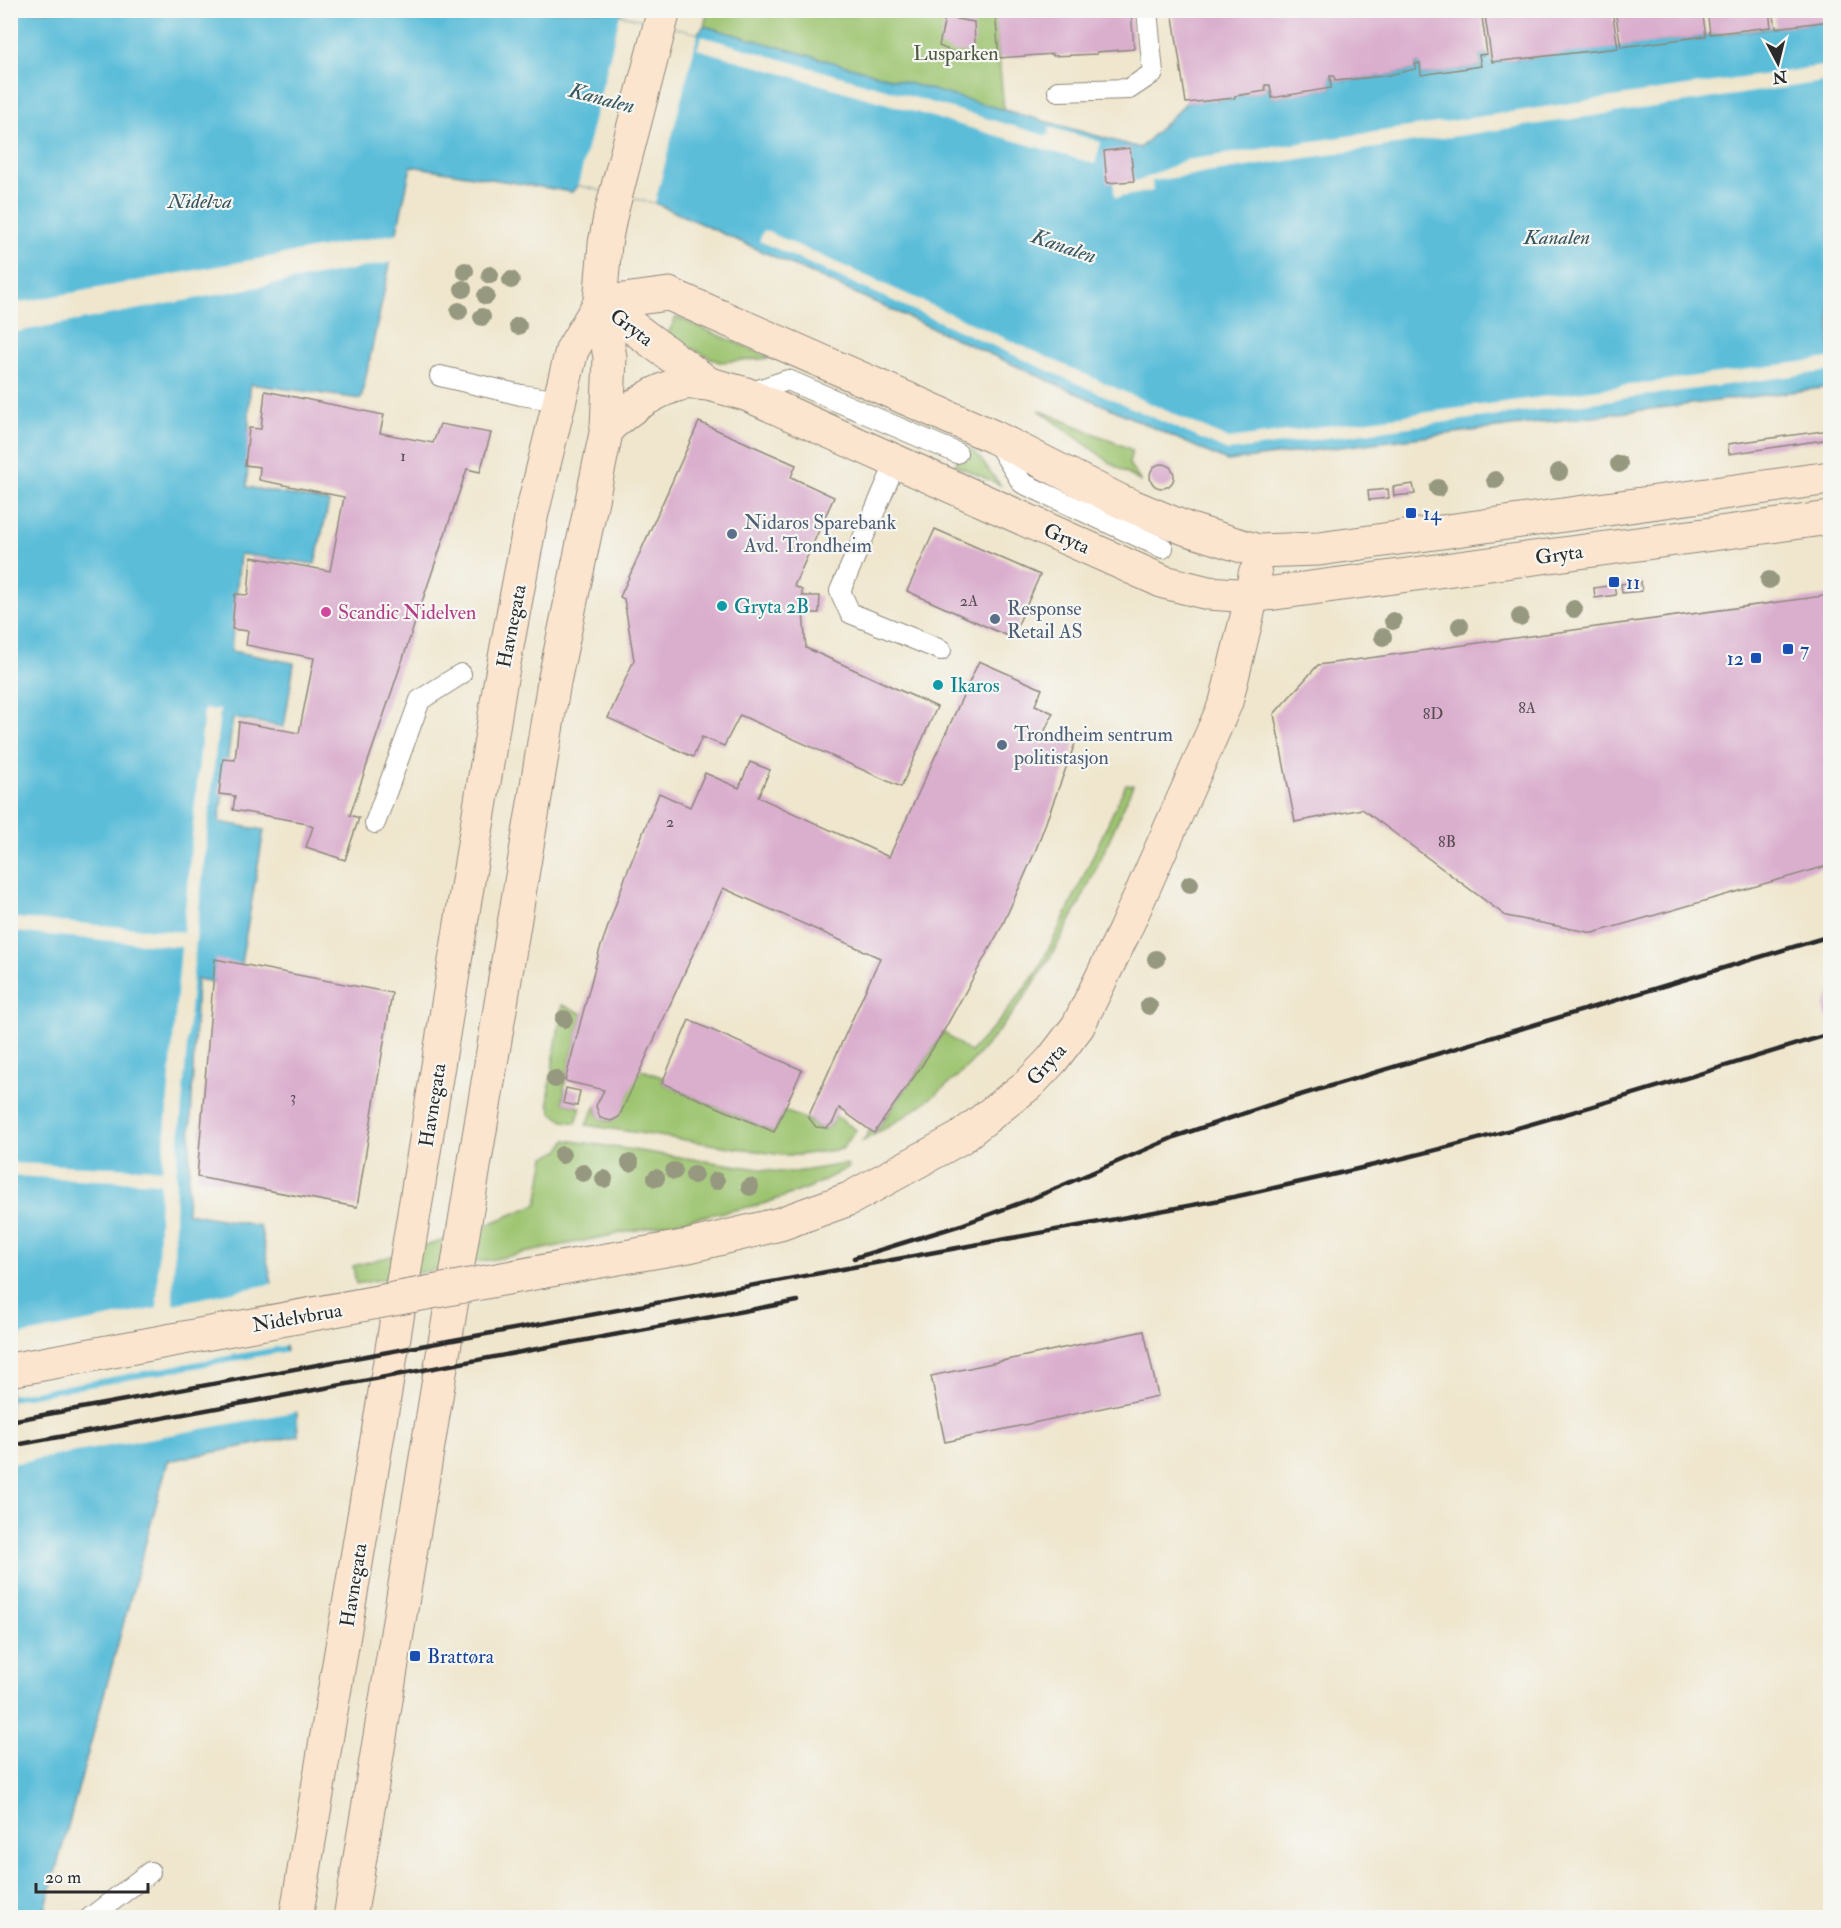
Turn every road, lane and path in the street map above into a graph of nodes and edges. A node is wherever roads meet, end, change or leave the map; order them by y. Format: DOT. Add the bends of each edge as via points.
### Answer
graph roads {
  1 [pos="1147,10"];
  2 [pos="662,17"];
  3 [pos="1058,91"];
  4 [pos="600,303"];
  5 [pos="440,376"];
  6 [pos="709,384"];
  7 [pos="746,394"];
  8 [pos="560,401"];
  9 [pos="606,428"];
  10 [pos="994,436"];
  11 [pos="957,453"];
  12 [pos="896,462"];
  13 [pos="1830,478"];
  14 [pos="1830,518"];
  15 [pos="1163,548"];
  16 [pos="1258,551"];
  17 [pos="1252,596"];
  18 [pos="941,650"];
  19 [pos="461,674"];
  20 [pos="375,823"];
  21 [pos="583,1264"];
  22 [pos="10,1370"];
  23 [pos="150,1872"];
  24 [pos="90,1917"];
  25 [pos="296,1917"];
  26 [pos="350,1917"];
  1 -- 3 [label="lane" via="1153,73 1129,89"];
  2 -- 4 [label="main road, Havnegata" via="616,194"];
  4 -- 6 [label="main road, Gryta"];
  4 -- 8 [label="main road, Havnegata" via="572,350"];
  4 -- 9 [label="main road, Havnegata" via="610,357"];
  4 -- 10 [label="main road, Gryta" via="669,294"];
  5 -- 8 [label="lane"];
  6 -- 7 [label="main road, Gryta"];
  6 -- 9 [label="main road" via="686,382 658,392"];
  7 -- 11 [label="lane" via="788,380"];
  7 -- 12 [label="main road, Gryta"];
  8 -- 25 [label="main road, Havnegata" via="532,513 500,684"];
  9 -- 26 [label="main road, Havnegata" via="554,682"];
  10 -- 15 [label="lane" via="1022,483"];
  10 -- 16 [label="main road, Gryta" via="1120,501 1187,529"];
  12 -- 17 [label="main road, Gryta" via="1164,582 1208,593"];
  12 -- 18 [label="lane" via="840,591 850,613"];
  13 -- 16 [label="main road, Gryta" via="1319,549"];
  14 -- 17 [label="main road, Gryta"];
  16 -- 17 [label="main road, Gryta"];
  17 -- 21 [label="main road, Gryta" via="1226,702 1124,932 1078,1026 1029,1084 960,1138 849,1199 780,1224 689,1246"];
  19 -- 20 [label="lane" via="420,700"];
  21 -- 22 [label="main road, Nidelvbrua, bridge"];
  23 -- 24 [label="lane"];
}
